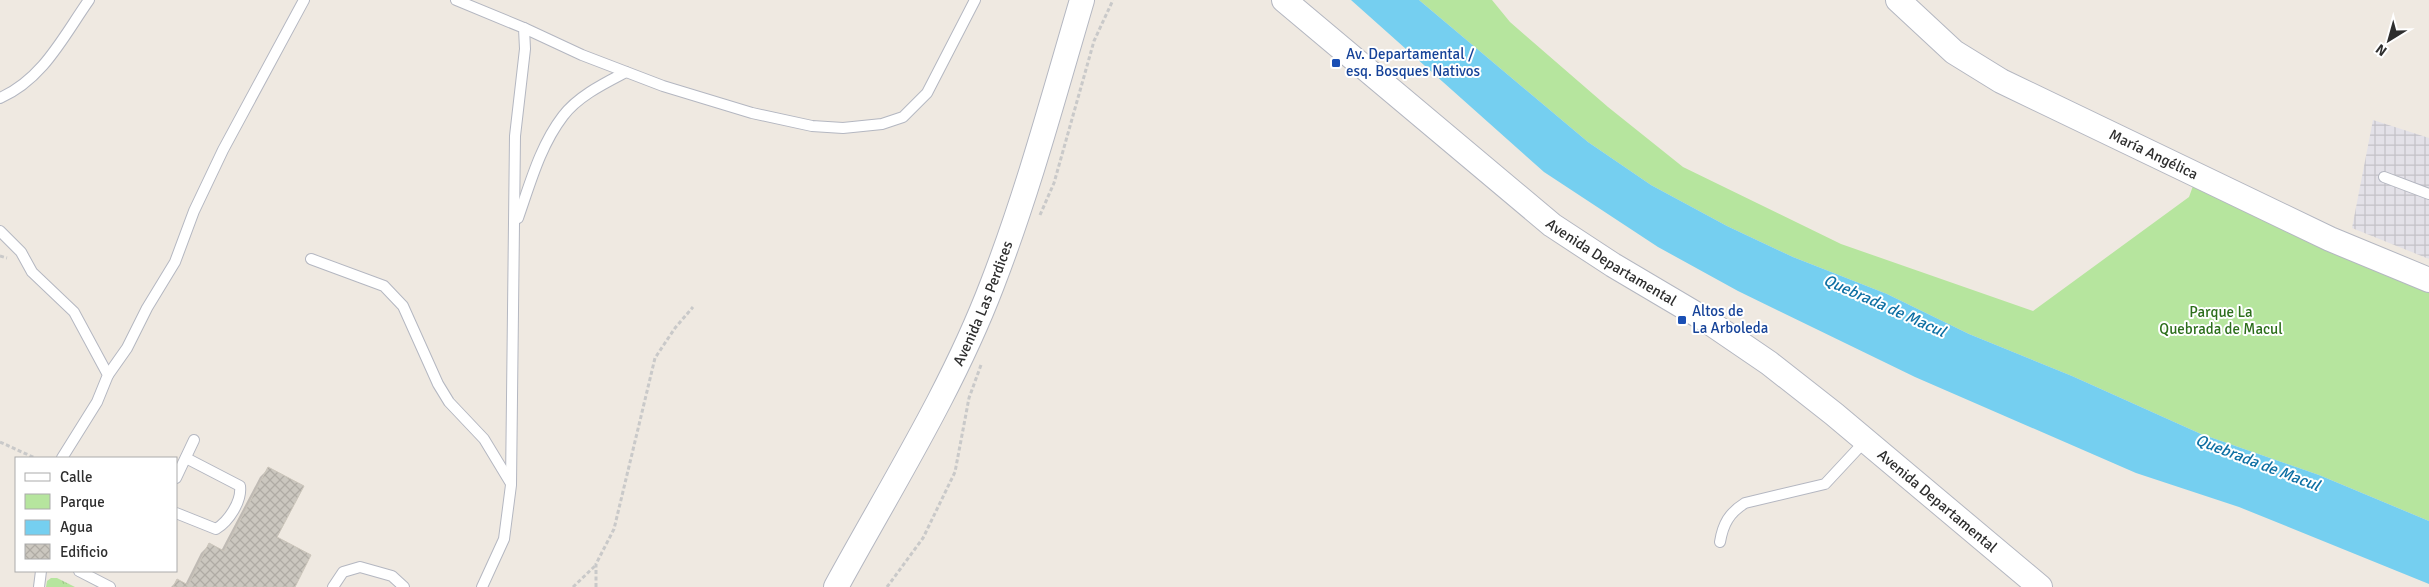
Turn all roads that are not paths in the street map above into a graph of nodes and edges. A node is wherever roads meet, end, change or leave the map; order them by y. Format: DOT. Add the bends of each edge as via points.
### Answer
graph roads {
  1 [pos="89,0"];
  2 [pos="304,0"];
  3 [pos="456,0"];
  4 [pos="975,0"];
  5 [pos="1082,0"];
  6 [pos="1284,0"];
  7 [pos="1898,0"];
  8 [pos="524,28"];
  9 [pos="626,72"];
  10 [pos="0,98"];
  11 [pos="2384,177"];
  12 [pos="2429,194"];
  13 [pos="515,226"];
  14 [pos="0,231"];
  15 [pos="311,259"];
  16 [pos="2429,280"];
  17 [pos="108,375"];
  18 [pos="194,440"];
  19 [pos="1866,440"];
  20 [pos="63,457"];
  21 [pos="186,458"];
  22 [pos="178,474"];
  23 [pos="511,485"];
  24 [pos="178,514"];
  25 [pos="1720,542"];
  26 [pos="41,572"];
  27 [pos="81,572"];
  28 [pos="39,587"];
  29 [pos="110,587"];
  30 [pos="333,587"];
  31 [pos="404,587"];
  32 [pos="482,587"];
  33 [pos="836,587"];
  34 [pos="2040,587"];
  1 -- 10 [label="lane" via="38,74"];
  2 -- 17 [label="lane" via="223,150 194,211 175,262 147,308 128,348"];
  3 -- 8 [label="lane"];
  4 -- 9 [label="lane" via="927,93 903,117 882,124 842,128 812,126 752,113"];
  5 -- 33 [label="street, Avenida Las Perdices" via="1043,134 993,284 950,379"];
  6 -- 19 [label="street, Avenida Departamental" via="1552,225 1738,341"];
  7 -- 16 [label="street, María Angélica" via="1954,52 2001,81 2330,239"];
  8 -- 9 [label="lane"];
  8 -- 13 [label="lane" via="526,49 515,136"];
  9 -- 13 [label="lane" via="596,88 563,115 538,161"];
  11 -- 12 [label="lane"];
  13 -- 23 [label="lane"];
  14 -- 17 [label="lane" via="21,252 32,272 74,312"];
  15 -- 23 [label="lane" via="384,286 403,306 438,384 449,402 484,439"];
  17 -- 20 [label="lane" via="97,402"];
  18 -- 21 [label="lane"];
  19 -- 25 [label="lane" via="1825,484 1745,503 1736,509 1724,524"];
  19 -- 34 [label="street, Avenida Departamental"];
  21 -- 22 [label="lane"];
  21 -- 24 [label="lane" via="232,479 240,486 241,494 225,524 216,529"];
  23 -- 32 [label="lane" via="504,540"];
  26 -- 28 [label="lane"];
  27 -- 29 [label="lane"];
  30 -- 31 [label="lane" via="343,572 360,567 392,576"];
}
